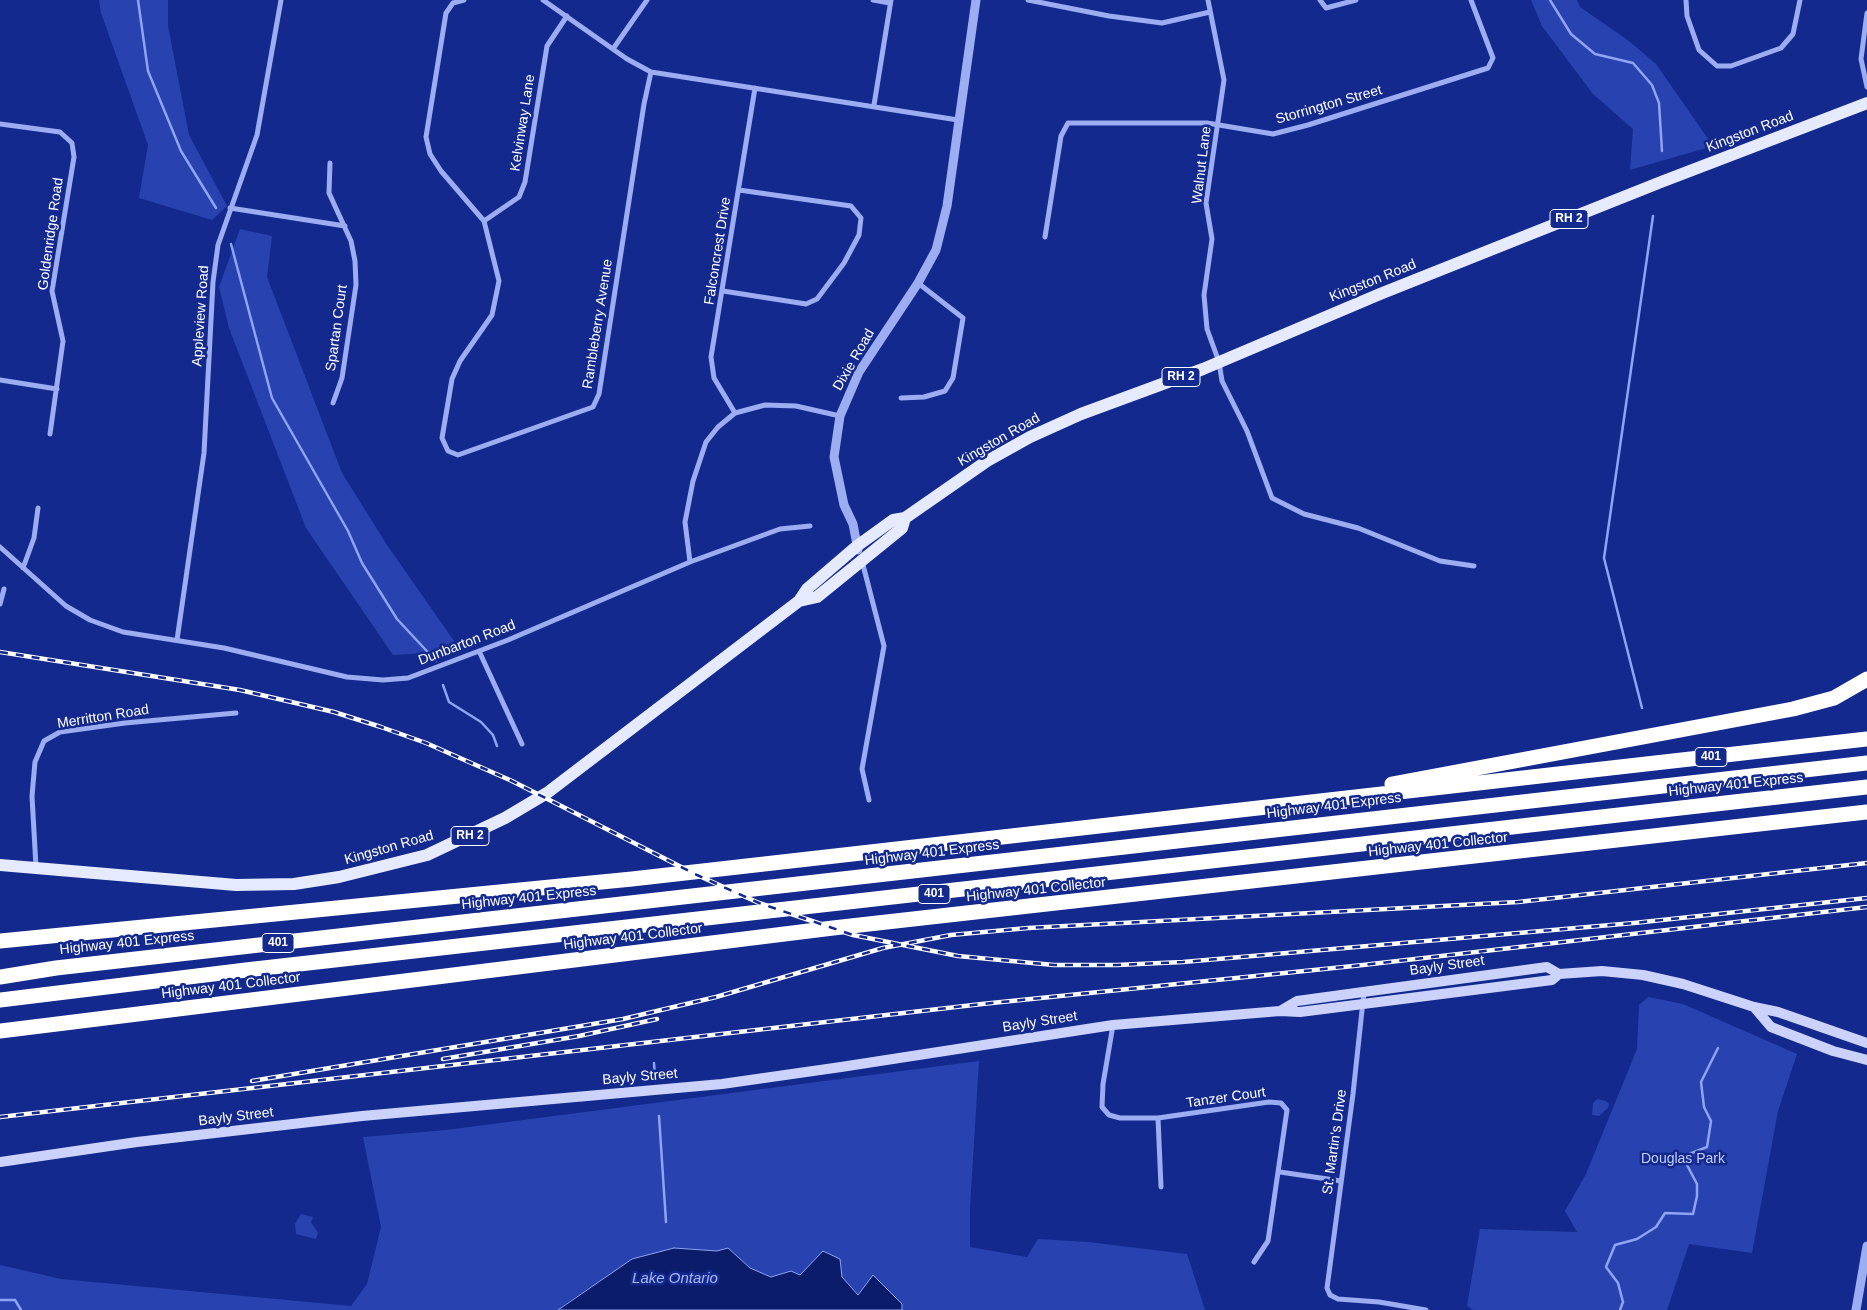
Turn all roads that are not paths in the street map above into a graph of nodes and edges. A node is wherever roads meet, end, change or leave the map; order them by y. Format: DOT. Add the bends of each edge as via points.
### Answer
graph roads {
  1 [pos="281,0"];
  2 [pos="464,0"];
  3 [pos="544,0"];
  4 [pos="647,0"];
  5 [pos="873,0"];
  6 [pos="976,0"];
  7 [pos="1028,0"];
  8 [pos="1208,0"];
  9 [pos="1320,0"];
  10 [pos="1356,0"];
  11 [pos="1471,0"];
  12 [pos="1686,0"];
  13 [pos="1800,0"];
  14 [pos="891,2"];
  15 [pos="1210,12"];
  16 [pos="1867,13"];
  17 [pos="567,16"];
  18 [pos="613,49"];
  19 [pos="651,72"];
  20 [pos="1867,87"];
  21 [pos="755,88"];
  22 [pos="1867,103"];
  23 [pos="874,105"];
  24 [pos="958,120"];
  25 [pos="0,124"];
  26 [pos="1218,125"];
  27 [pos="330,163"];
  28 [pos="739,190"];
  29 [pos="230,208"];
  30 [pos="484,221"];
  31 [pos="345,226"];
  32 [pos="1045,237"];
  33 [pos="918,283"];
  34 [pos="723,291"];
  35 [pos="1219,362"];
  36 [pos="0,380"];
  37 [pos="57,389"];
  38 [pos="901,398"];
  39 [pos="333,403"];
  40 [pos="735,413"];
  41 [pos="840,416"];
  42 [pos="50,434"];
  43 [pos="38,508"];
  44 [pos="905,518"];
  45 [pos="810,526"];
  46 [pos="857,546"];
  47 [pos="0,547"];
  48 [pos="861,560"];
  49 [pos="690,562"];
  50 [pos="1474,566"];
  51 [pos="23,568"];
  52 [pos="4,588"];
  53 [pos="799,601"];
  54 [pos="0,604"];
  55 [pos="177,640"];
  56 [pos="479,651"];
  57 [pos="1867,679"];
  58 [pos="236,713"];
  59 [pos="1866,739"];
  60 [pos="522,744"];
  61 [pos="1867,763"];
  62 [pos="1867,787"];
  63 [pos="869,800"];
  64 [pos="1314,800"];
  65 [pos="1867,812"];
  66 [pos="0,865"];
  67 [pos="36,870"];
  68 [pos="0,941"];
  69 [pos="0,967"];
  70 [pos="56,968"];
  71 [pos="1559,974"];
  72 [pos="0,976"];
  73 [pos="1364,992"];
  74 [pos="0,1000"];
  75 [pos="1363,1004"];
  76 [pos="1754,1007"];
  77 [pos="1280,1011"];
  78 [pos="1112,1024"];
  79 [pos="0,1031"];
  80 [pos="1867,1043"];
  81 [pos="1867,1060"];
  82 [pos="1158,1118"];
  83 [pos="0,1162"];
  84 [pos="1280,1172"];
  85 [pos="1341,1181"];
  86 [pos="1161,1187"];
  87 [pos="1867,1246"];
  88 [pos="1254,1262"];
  89 [pos="1426,1310"];
  90 [pos="1856,1310"];
  1 -- 29 [label="street, Appleview Road" via="258,135"];
  2 -- 30 [label="street, Rambleberry Avenue" via="452,3 446,12 426,137 437,166"];
  3 -- 17 [label="street"];
  4 -- 18 [label="street"];
  5 -- 14 [label="street"];
  6 -- 24 [label="street, Dixie Road"];
  7 -- 15 [label="street" via="1162,23"];
  8 -- 15 [label="street, Walnut Lane"];
  9 -- 10 [label="street" via="1326,8"];
  11 -- 26 [label="street, Storrington Street" via="1493,58 1488,68 1273,134"];
  12 -- 13 [label="street" via="1687,16 1699,50 1717,66 1731,66 1781,48 1793,34"];
  14 -- 23 [label="street"];
  15 -- 26 [label="street, Walnut Lane" via="1224,80"];
  16 -- 20 [label="street" via="1861,59"];
  17 -- 18 [label="street"];
  17 -- 30 [label="street, Kelvinway Lane" via="547,46 525,182 519,197"];
  18 -- 19 [label="street"];
  19 -- 21 [label="street"];
  19 -- 30 [label="street, Rambleberry Avenue" via="599,394 593,407 458,455 448,451 442,438 452,379 460,361 492,315 500,281"];
  21 -- 23 [label="street"];
  21 -- 28 [label="street, Falconcrest Drive"];
  22 -- 35 [label="main road, Kingston Road / RH 2" via="1380,294"];
  23 -- 24 [label="street"];
  24 -- 33 [label="street, Dixie Road" via="947,206 936,250"];
  25 -- 37 [label="street, Goldenridge Road" via="60,132 72,143 74,157 52,291 63,341"];
  26 -- 32 [label="street, Storrington Street" via="1068,123 1061,136"];
  26 -- 35 [label="street, Walnut Lane" via="1206,203 1212,239 1204,295 1207,329"];
  27 -- 31 [label="street, Spartan Court" via="329,193"];
  28 -- 34 [label="street, Falconcrest Drive"];
  28 -- 34 [label="street" via="851,206 861,218 859,235 844,263 817,299 806,304"];
  29 -- 31 [label="street"];
  29 -- 55 [label="street, Appleview Road" via="218,245 214,273 204,453"];
  31 -- 39 [label="street, Spartan Court" via="355,261 356,285 342,378"];
  33 -- 38 [label="street" via="963,318 953,378 945,391 924,397"];
  33 -- 41 [label="street, Dixie Road" via="859,372"];
  34 -- 40 [label="street, Falconcrest Drive" via="711,357 714,378"];
  35 -- 44 [label="main road, Kingston Road / RH 2" via="1034,435 987,461"];
  35 -- 50 [label="street, Walnut Lane" via="1222,381 1248,431 1272,498 1304,514 1358,528 1440,561"];
  36 -- 37 [label="street"];
  37 -- 42 [label="street, Goldenridge Road"];
  40 -- 41 [label="street" via="765,405 785,405"];
  40 -- 49 [label="street" via="706,442 697,462 685,522"];
  41 -- 46 [label="street, Dixie Road" via="834,457"];
  43 -- 51 [label="street" via="34,538"];
  44 -- 46 [label="main road, Kingston Road / RH 2" via="893,520"];
  44 -- 48 [label="main road, Kingston Road / RH 2" via="902,528"];
  45 -- 49 [label="street, Dunbarton Road" via="780,529"];
  46 -- 48 [label="street, Dixie Road"];
  46 -- 53 [label="main road, Kingston Road / RH 2" via="807,589"];
  47 -- 51 [label="street, Dunbarton Road"];
  48 -- 53 [label="main road, Kingston Road / RH 2" via="817,597"];
  48 -- 63 [label="street, Dixie Road" via="884,646 862,769"];
  49 -- 56 [label="street, Dunbarton Road"];
  51 -- 55 [label="street, Dunbarton Road" via="52,596 90,620 123,632"];
  52 -- 54 [label="street"];
  53 -- 67 [label="main road, Kingston Road / RH 2" via="548,793 505,818 427,855 339,877 294,884 236,885"];
  55 -- 56 [label="street, Dunbarton Road" via="347,677 383,680 408,678"];
  56 -- 60 [label="street"];
  57 -- 64 [label="highway" via="1834,698 1793,709 1421,777"];
  58 -- 67 [label="street, Merritton Road" via="60,732 44,741 35,762 32,796"];
  59 -- 64 [label="highway, 401"];
  61 -- 70 [label="highway, Highway 401 Express / 401"];
  62 -- 74 [label="highway, Highway 401 Express / 401"];
  64 -- 68 [label="highway, 401" via="632,879"];
  65 -- 79 [label="highway, Highway 401 Collector / 401" via="833,928"];
  66 -- 67 [label="main road, Kingston Road / RH 2"];
  69 -- 70 [label="highway"];
  70 -- 72 [label="highway, Highway 401 Express / 401"];
  71 -- 73 [label="main road, Bayly Street" via="1547,967"];
  71 -- 75 [label="main road, Bayly Street" via="1552,980"];
  71 -- 76 [label="main road, Bayly Street" via="1602,972 1643,975 1716,993"];
  73 -- 75 [label="street, St. Martin's Drive"];
  73 -- 77 [label="main road, Bayly Street" via="1297,1001"];
  75 -- 77 [label="main road, Bayly Street" via="1300,1012"];
  75 -- 85 [label="street, St. Martin's Drive"];
  76 -- 80 [label="main road, Bayly Street" via="1778,1012"];
  76 -- 81 [label="main road, Bayly Street" via="1771,1026 1834,1051"];
  77 -- 78 [label="main road, Bayly Street"];
  78 -- 82 [label="street, Tanzer Court" via="1102,1107 1109,1115 1120,1118"];
  78 -- 83 [label="main road, Bayly Street" via="722,1084 362,1116 137,1142"];
  82 -- 84 [label="street, Tanzer Court" via="1281,1103 1287,1110 1288,1120"];
  82 -- 86 [label="street"];
  84 -- 85 [label="street"];
  84 -- 88 [label="street, Tanzer Court" via="1268,1241"];
  85 -- 89 [label="street, St. Martin's Drive" via="1327,1288 1330,1295 1338,1299"];
  87 -- 90 [label="street"];
}
